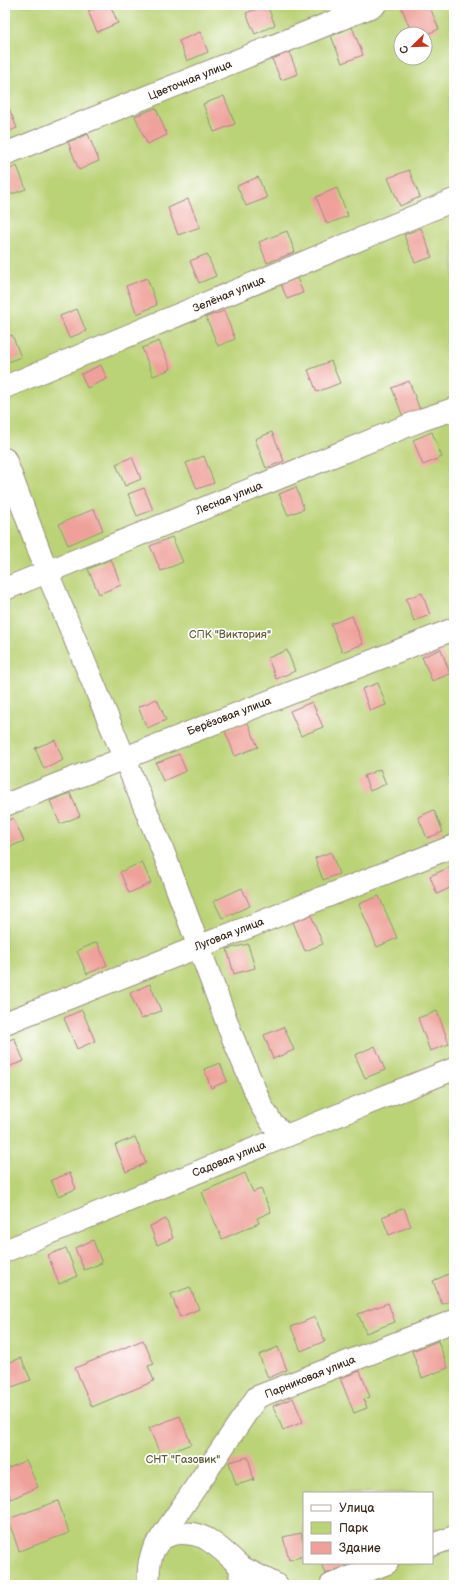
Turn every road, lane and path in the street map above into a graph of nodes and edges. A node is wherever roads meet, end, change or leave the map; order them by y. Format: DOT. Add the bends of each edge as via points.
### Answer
graph roads {
  1 [pos="375,5"];
  2 [pos="5,154"];
  3 [pos="454,200"];
  4 [pos="5,387"];
  5 [pos="454,409"];
  6 [pos="5,459"];
  7 [pos="47,572"];
  8 [pos="5,589"];
  9 [pos="454,629"];
  10 [pos="125,756"];
  11 [pos="5,805"];
  12 [pos="454,846"];
  13 [pos="198,946"];
  14 [pos="5,1023"];
  15 [pos="454,1070"];
  16 [pos="286,1136"];
  17 [pos="5,1251"];
  18 [pos="454,1321"];
  19 [pos="454,1537"];
  20 [pos="162,1538"];
  21 [pos="433,1546"];
  22 [pos="384,1564"];
  23 [pos="241,1576"];
  24 [pos="149,1585"];
  25 [pos="277,1585"];
  26 [pos="331,1585"];
  1 -- 2 [label="street, Цветочная улица"];
  3 -- 4 [label="street, Зелёная улица"];
  5 -- 7 [label="street, Лесная улица"];
  6 -- 7 [label="street"];
  7 -- 8 [label="street, Лесная улица"];
  7 -- 10 [label="street"];
  9 -- 10 [label="street, Берёзовая улица"];
  10 -- 11 [label="street, Берёзовая улица"];
  10 -- 13 [label="street"];
  12 -- 13 [label="street, Луговая улица"];
  13 -- 14 [label="street, Луговая улица"];
  13 -- 16 [label="street" via="262,1107 272,1123"];
  15 -- 16 [label="street, Садовая улица"];
  16 -- 17 [label="street, Садовая улица"];
  18 -- 20 [label="street, Парниковая улица" via="257,1397"];
  19 -- 21 [label="street"];
  20 -- 23 [label="street" via="192,1534 205,1538"];
  20 -- 24 [label="street, Парниковая улица" via="152,1552 148,1569"];
  22 -- 26 [label="street"];
  23 -- 25 [label="street"];
}
